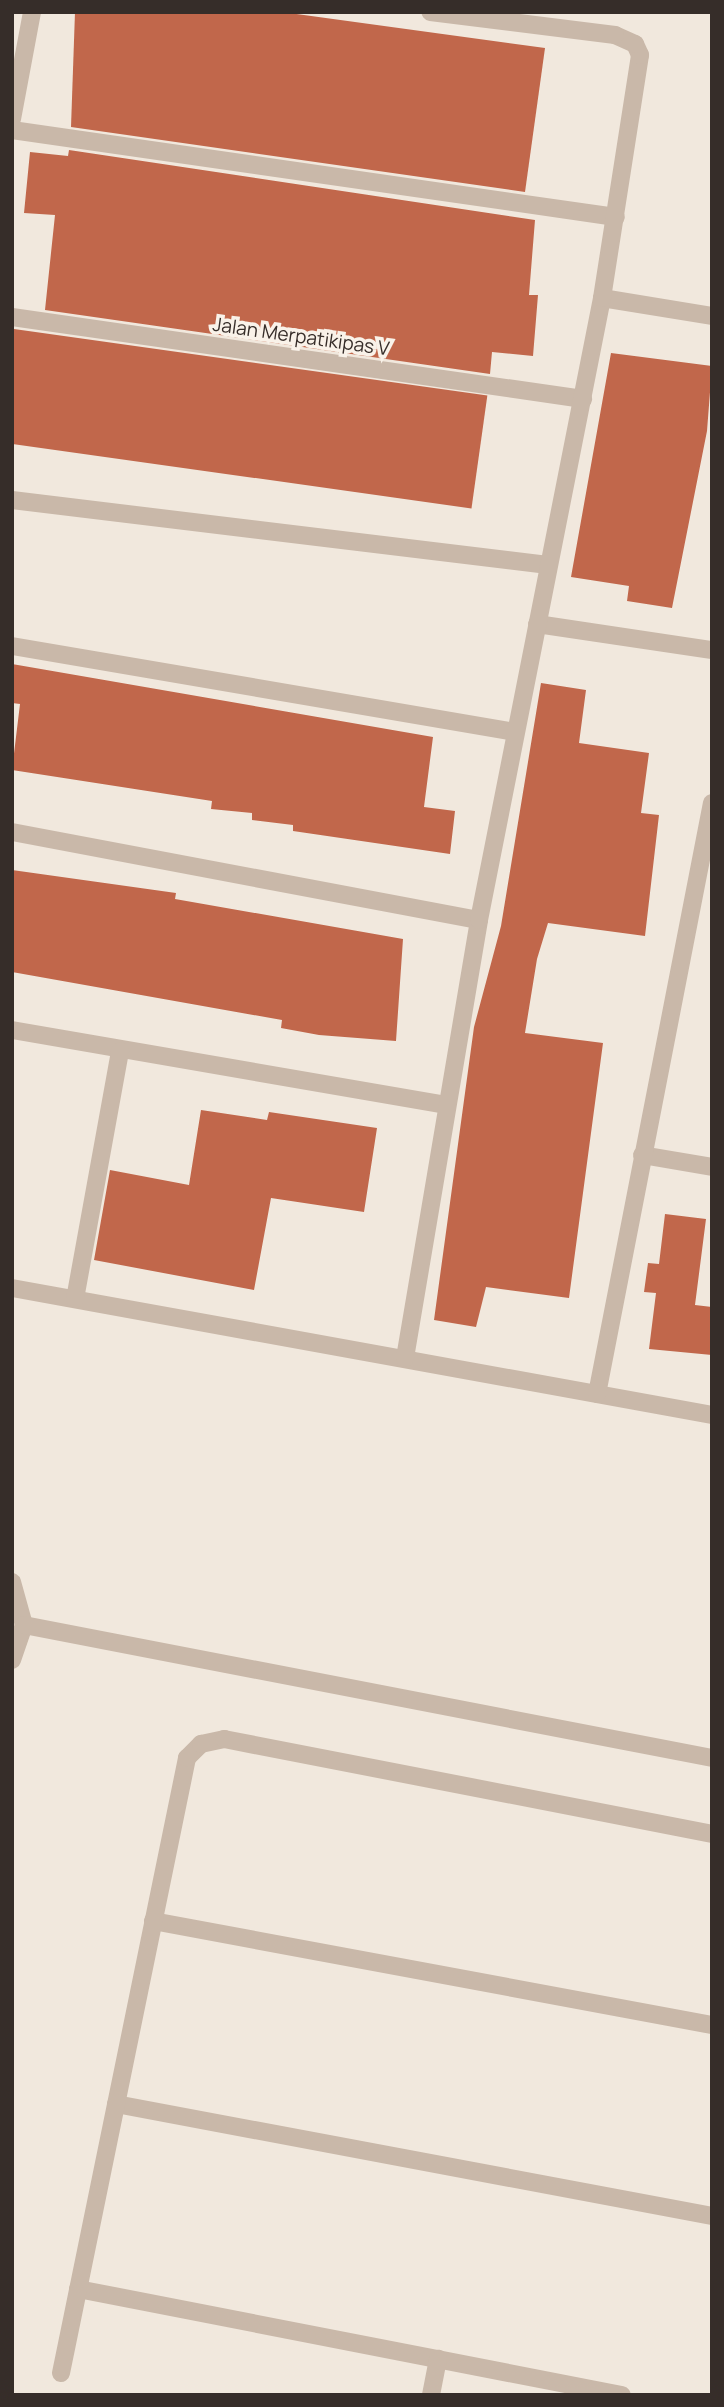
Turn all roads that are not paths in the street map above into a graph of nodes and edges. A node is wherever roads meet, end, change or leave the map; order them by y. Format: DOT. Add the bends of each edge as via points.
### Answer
graph roads {
  1 [pos="32,12"];
  2 [pos="430,12"];
  3 [pos="12,119"];
  4 [pos="12,130"];
  5 [pos="616,217"];
  6 [pos="602,298"];
  7 [pos="712,316"];
  8 [pos="12,317"];
  9 [pos="583,399"];
  10 [pos="12,499"];
  11 [pos="548,565"];
  12 [pos="537,624"];
  13 [pos="12,646"];
  14 [pos="712,649"];
  15 [pos="515,732"];
  16 [pos="712,803"];
  17 [pos="12,832"];
  18 [pos="480,920"];
  19 [pos="12,1030"];
  20 [pos="120,1051"];
  21 [pos="446,1105"];
  22 [pos="642,1155"];
  23 [pos="712,1167"];
  24 [pos="12,1289"];
  25 [pos="75,1299"];
  26 [pos="405,1358"];
  27 [pos="597,1394"];
  28 [pos="712,1415"];
  29 [pos="12,1582"];
  30 [pos="24,1625"];
  31 [pos="12,1660"];
  32 [pos="712,1758"];
  33 [pos="712,1834"];
  34 [pos="153,1921"];
  35 [pos="712,2025"];
  36 [pos="116,2104"];
  37 [pos="712,2216"];
  38 [pos="79,2290"];
  39 [pos="438,2359"];
  40 [pos="61,2373"];
  41 [pos="537,2387"];
  42 [pos="431,2395"];
  43 [pos="622,2395"];
  1 -- 3 [label="street"];
  2 -- 5 [label="street" via="615,35 635,44 640,68"];
  4 -- 5 [label="street"];
  5 -- 6 [label="street"];
  6 -- 7 [label="street"];
  6 -- 9 [label="street"];
  8 -- 9 [label="street, Jalan Merpatikipas V"];
  9 -- 11 [label="street"];
  10 -- 11 [label="street"];
  11 -- 12 [label="street"];
  12 -- 14 [label="street"];
  12 -- 15 [label="street"];
  13 -- 15 [label="street"];
  15 -- 18 [label="street"];
  16 -- 22 [label="street"];
  17 -- 18 [label="street"];
  18 -- 21 [label="street"];
  19 -- 20 [label="street"];
  20 -- 21 [label="street"];
  20 -- 25 [label="street"];
  21 -- 26 [label="street"];
  22 -- 23 [label="street"];
  22 -- 27 [label="street"];
  24 -- 25 [label="street"];
  25 -- 26 [label="street"];
  26 -- 27 [label="street"];
  27 -- 28 [label="street"];
  29 -- 30 [label="street"];
  30 -- 31 [label="street"];
  30 -- 32 [label="street"];
  33 -- 34 [label="street" via="224,1739 201,1744 187,1758"];
  34 -- 35 [label="street"];
  34 -- 36 [label="street"];
  36 -- 37 [label="street"];
  36 -- 38 [label="street"];
  38 -- 39 [label="street"];
  38 -- 40 [label="street"];
  39 -- 41 [label="street"];
  39 -- 42 [label="street"];
  41 -- 43 [label="street"];
}
